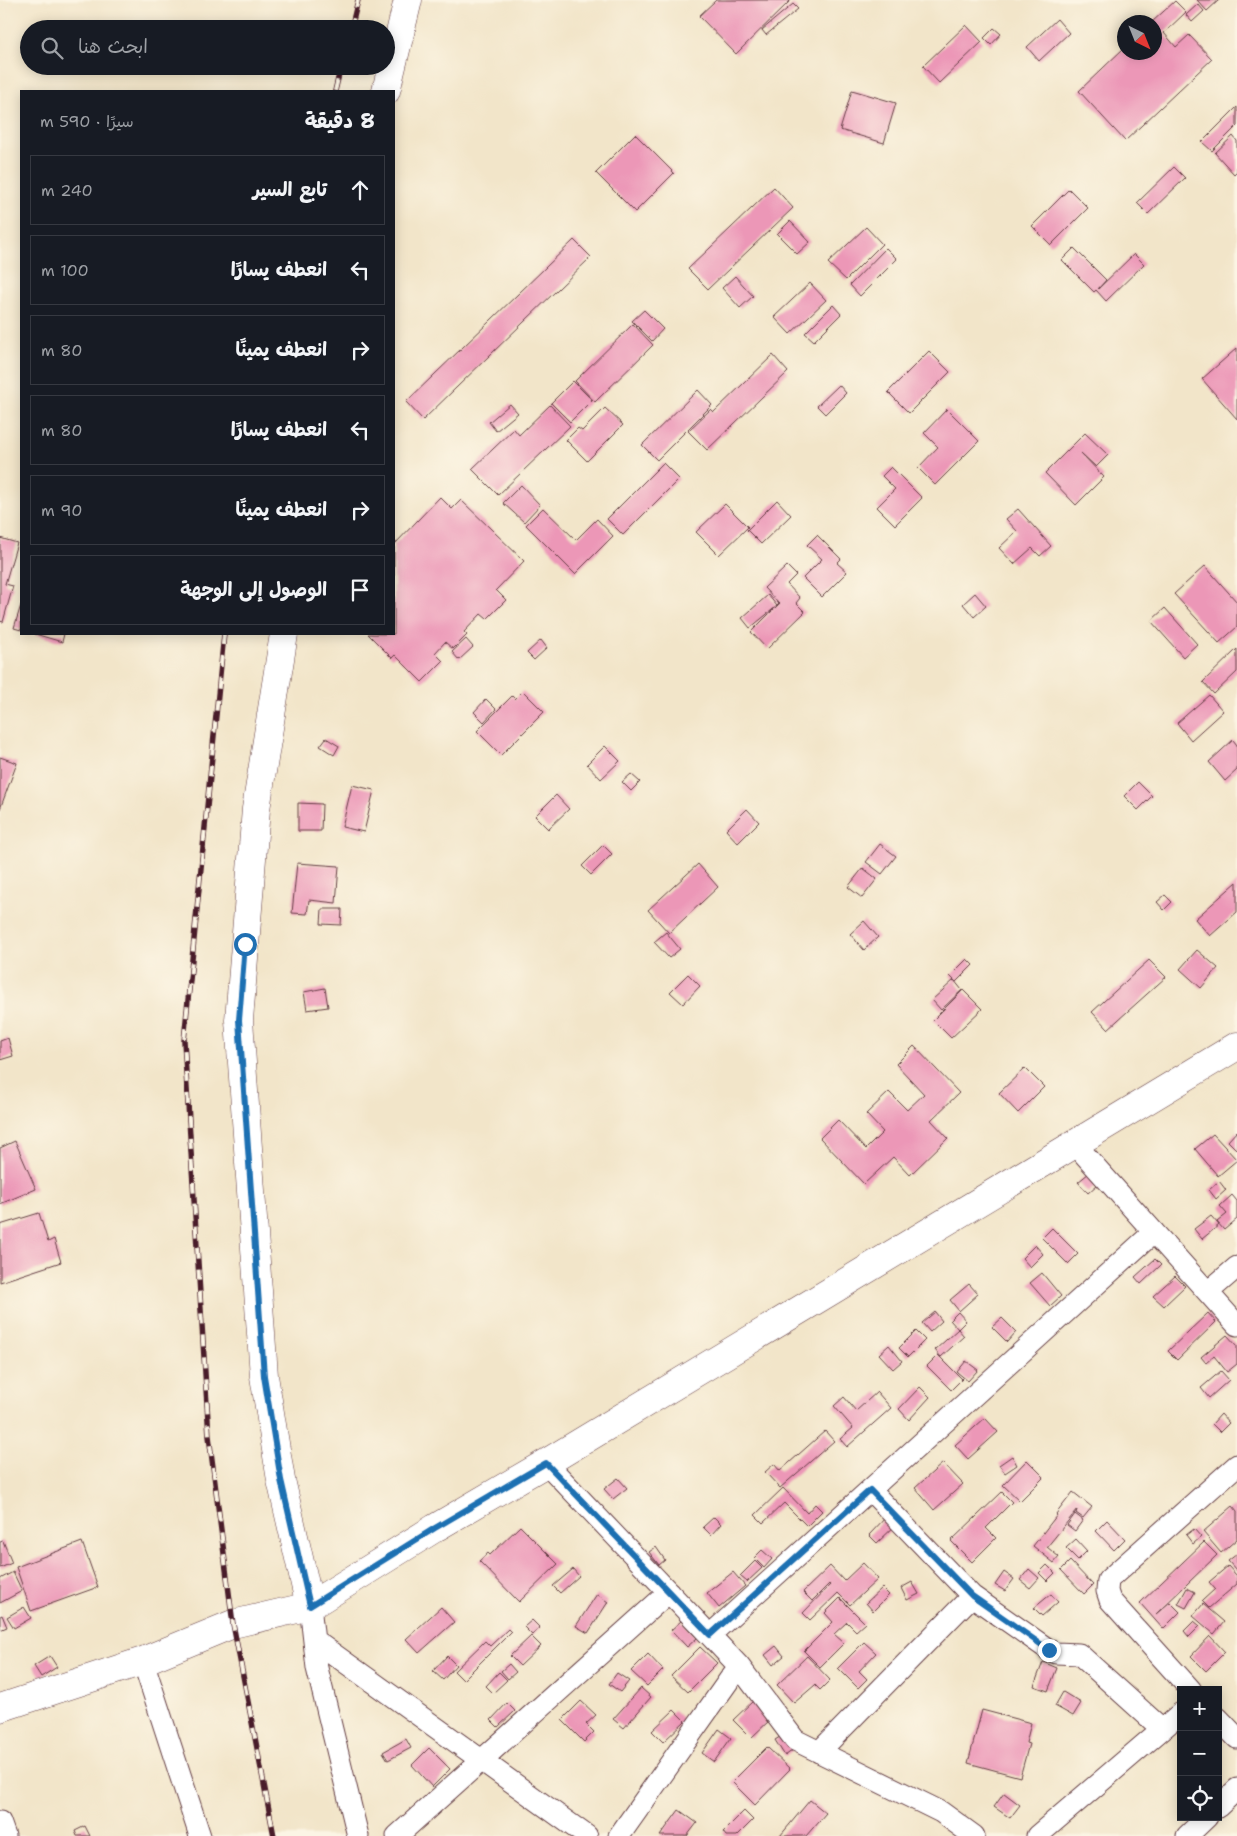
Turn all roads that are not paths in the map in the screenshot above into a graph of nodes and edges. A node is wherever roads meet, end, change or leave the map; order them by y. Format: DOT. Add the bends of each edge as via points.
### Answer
graph roads {
  1 [pos="408,0"];
  2 [pos="395,54"];
  3 [pos="390,75"];
  4 [pos="386,90"];
  5 [pos="284,635"];
  6 [pos="1237,1046"];
  7 [pos="1075,1144"];
  8 [pos="1154,1232"];
  9 [pos="1237,1267"];
  10 [pos="1208,1292"];
  11 [pos="1237,1325"];
  12 [pos="546,1463"];
  13 [pos="1237,1465"];
  14 [pos="870,1490"];
  15 [pos="669,1592"];
  16 [pos="972,1596"];
  17 [pos="310,1606"];
  18 [pos="710,1635"];
  19 [pos="314,1640"];
  20 [pos="143,1661"];
  21 [pos="739,1666"];
  22 [pos="1187,1686"];
  23 [pos="0,1708"];
  24 [pos="1177,1716"];
  25 [pos="1222,1722"];
  26 [pos="1162,1729"];
  27 [pos="1237,1738"];
  28 [pos="819,1752"];
  29 [pos="482,1760"];
  30 [pos="1237,1790"];
  31 [pos="1222,1803"];
  32 [pos="1203,1821"];
  33 [pos="0,1822"];
  34 [pos="5,1836"];
  35 [pos="200,1836"];
  36 [pos="358,1836"];
  37 [pos="397,1836"];
  38 [pos="587,1836"];
  39 [pos="619,1836"];
  40 [pos="974,1836"];
  41 [pos="1037,1836"];
  42 [pos="1187,1836"];
  1 -- 2 [label="main road"];
  3 -- 4 [label="main road"];
  5 -- 17 [label="main road" via="256,809 239,1020 264,1376 281,1480"];
  6 -- 7 [label="main road"];
  7 -- 8 [label="street"];
  7 -- 12 [label="main road"];
  8 -- 10 [label="street"];
  8 -- 14 [label="street"];
  9 -- 10 [label="street"];
  10 -- 11 [label="street"];
  12 -- 15 [label="street"];
  12 -- 17 [label="main road"];
  13 -- 22 [label="street" via="1108,1580 1110,1600"];
  14 -- 16 [label="street"];
  14 -- 18 [label="street"];
  15 -- 18 [label="street"];
  15 -- 29 [label="street"];
  16 -- 26 [label="street" via="1049,1650 1079,1654"];
  16 -- 28 [label="street"];
  17 -- 19 [label="street"];
  17 -- 20 [label="main road" via="233,1624"];
  18 -- 21 [label="street"];
  19 -- 29 [label="street"];
  19 -- 36 [label="street" via="317,1668"];
  20 -- 23 [label="main road"];
  20 -- 35 [label="street"];
  21 -- 28 [label="street" via="794,1740"];
  21 -- 39 [label="street"];
  24 -- 26 [label="street"];
  25 -- 27 [label="street"];
  26 -- 41 [label="street"];
  28 -- 40 [label="street" via="940,1812"];
  29 -- 37 [label="street"];
  29 -- 38 [label="street"];
  30 -- 31 [label="street"];
  32 -- 42 [label="street"];
  33 -- 34 [label="street"];
}
